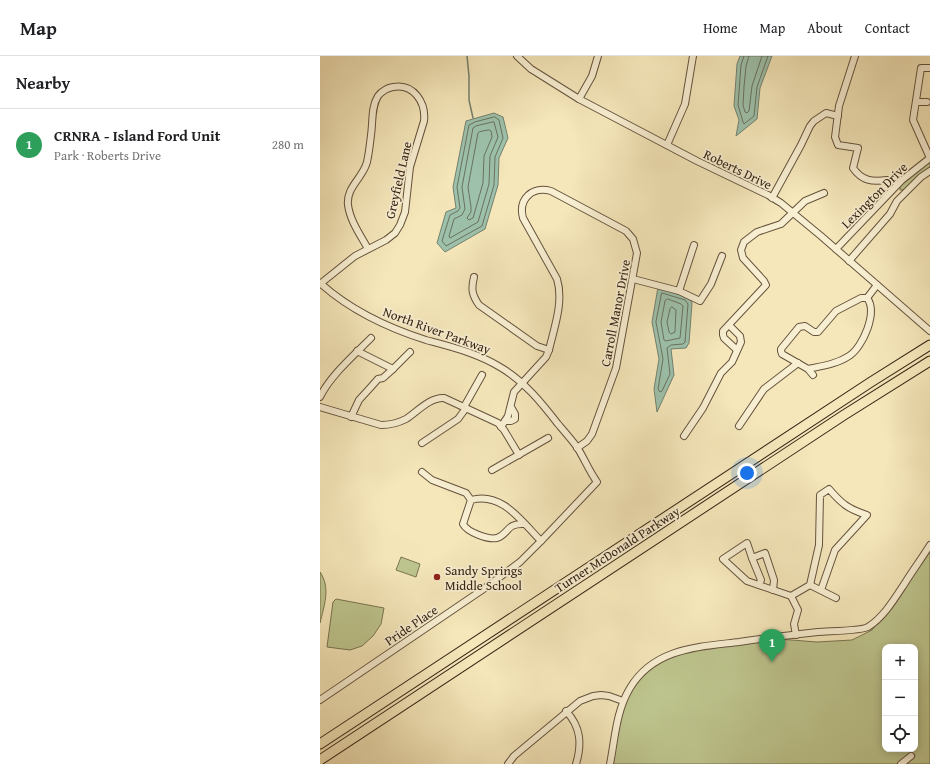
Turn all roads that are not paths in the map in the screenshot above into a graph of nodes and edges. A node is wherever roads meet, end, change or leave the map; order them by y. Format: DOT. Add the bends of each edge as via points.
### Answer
graph roads {
  1 [pos="517,56"];
  2 [pos="598,56"];
  3 [pos="693,56"];
  4 [pos="855,56"];
  5 [pos="930,68"];
  6 [pos="579,99"];
  7 [pos="916,102"];
  8 [pos="927,102"];
  9 [pos="838,116"];
  10 [pos="667,145"];
  11 [pos="930,158"];
  12 [pos="930,171"];
  13 [pos="886,180"];
  14 [pos="824,193"];
  15 [pos="772,198"];
  16 [pos="793,213"];
  17 [pos="694,245"];
  18 [pos="368,249"];
  19 [pos="836,249"];
  20 [pos="722,256"];
  21 [pos="849,261"];
  22 [pos="474,277"];
  23 [pos="633,279"];
  24 [pos="320,283"];
  25 [pos="877,285"];
  26 [pos="679,291"];
  27 [pos="867,298"];
  28 [pos="729,325"];
  29 [pos="930,331"];
  30 [pos="371,338"];
  31 [pos="928,347"];
  32 [pos="549,350"];
  33 [pos="737,350"];
  34 [pos="357,351"];
  35 [pos="410,352"];
  36 [pos="930,361"];
  37 [pos="798,363"];
  38 [pos="393,369"];
  39 [pos="808,369"];
  40 [pos="482,375"];
  41 [pos="813,375"];
  42 [pos="522,383"];
  43 [pos="320,397"];
  44 [pos="320,407"];
  45 [pos="465,407"];
  46 [pos="351,417"];
  47 [pos="503,424"];
  48 [pos="739,426"];
  49 [pos="684,436"];
  50 [pos="548,438"];
  51 [pos="422,443"];
  52 [pos="577,448"];
  53 [pos="519,454"];
  54 [pos="492,470"];
  55 [pos="422,472"];
  56 [pos="596,482"];
  57 [pos="471,500"];
  58 [pos="524,524"];
  59 [pos="541,541"];
  60 [pos="930,545"];
  61 [pos="752,558"];
  62 [pos="759,585"];
  63 [pos="810,585"];
  64 [pos="773,590"];
  65 [pos="821,590"];
  66 [pos="791,596"];
  67 [pos="836,598"];
  68 [pos="796,635"];
  69 [pos="320,700"];
  70 [pos="623,701"];
  71 [pos="566,711"];
  72 [pos="320,744"];
  73 [pos="911,756"];
  74 [pos="320,760"];
  75 [pos="508,764"];
  76 [pos="576,764"];
  77 [pos="610,764"];
  78 [pos="901,764"];
  1 -- 6 [label="street, Roberts Drive" via="531,69"];
  2 -- 6 [label="street" via="592,76"];
  3 -- 10 [label="street" via="685,104"];
  4 -- 9 [label="street"];
  5 -- 7 [label="street" via="921,68"];
  6 -- 10 [label="street, Roberts Drive"];
  7 -- 8 [label="street"];
  7 -- 11 [label="street" via="913,120"];
  9 -- 13 [label="street" via="835,137 838,145 858,148 853,168 855,171 874,182"];
  9 -- 15 [label="street" via="826,113 812,123"];
  10 -- 15 [label="street, Roberts Drive"];
  11 -- 19 [label="street, Lexington Drive" via="902,180"];
  12 -- 21 [label="street, Lexington Drive" via="897,201 890,214"];
  14 -- 16 [label="street" via="805,201"];
  15 -- 16 [label="street, Roberts Drive"];
  16 -- 19 [label="street, Roberts Drive"];
  16 -- 28 [label="street" via="781,224 757,232 744,242 741,250 743,258 766,285"];
  17 -- 26 [label="street"];
  18 -- 18 [label="street, Greyfield Lane" via="386,240 400,225 410,167 424,121 425,114 418,96 401,86 388,88 377,97 367,163 352,187 348,200 352,219"];
  18 -- 24 [label="street, Greyfield Lane"];
  19 -- 21 [label="street, Roberts Drive"];
  20 -- 26 [label="street" via="711,284 700,300"];
  21 -- 25 [label="street, Roberts Drive"];
  22 -- 32 [label="street" via="472,292 479,305 537,346"];
  23 -- 26 [label="street"];
  23 -- 32 [label="street, Carroll Manor Drive" via="637,247 626,231 545,190 537,190 526,197 521,207 523,218 560,289"];
  23 -- 52 [label="street, Carroll Manor Drive" via="616,368 592,434"];
  24 -- 42 [label="street, North River Parkway" via="347,304 388,326 478,355 501,367"];
  25 -- 27 [label="street"];
  25 -- 29 [label="street, Roberts Drive"];
  27 -- 37 [label="street" via="861,298 836,311 818,332 805,326 799,327 781,348 781,351"];
  27 -- 39 [label="street" via="870,321 856,350 849,357 836,363"];
  28 -- 33 [label="street" via="741,338"];
  28 -- 33 [label="street" via="723,331 723,335"];
  30 -- 34 [label="street"];
  31 -- 72 [label="highway, Turner McDonald Parkway"];
  32 -- 42 [label="street, Carroll Manor Drive" via="542,362"];
  33 -- 49 [label="street" via="732,362 721,373 703,408"];
  34 -- 38 [label="street"];
  34 -- 43 [label="street"];
  35 -- 38 [label="street"];
  36 -- 74 [label="highway, Turner McDonald Parkway"];
  37 -- 39 [label="street"];
  37 -- 48 [label="street" via="764,389"];
  38 -- 46 [label="street" via="378,379 359,400"];
  39 -- 41 [label="street"];
  40 -- 45 [label="street"];
  42 -- 47 [label="street, Carroll Manor Drive" via="514,392 511,406 515,419"];
  42 -- 52 [label="street, North River Parkway"];
  44 -- 46 [label="street"];
  45 -- 46 [label="street" via="449,399 440,398 391,425"];
  45 -- 47 [label="street"];
  45 -- 51 [label="street" via="458,419"];
  47 -- 53 [label="street"];
  50 -- 53 [label="street"];
  52 -- 56 [label="street, North River Parkway"];
  53 -- 54 [label="street"];
  55 -- 57 [label="street" via="432,480 466,492"];
  56 -- 59 [label="street, Pride Place"];
  57 -- 58 [label="street" via="484,498 509,508"];
  57 -- 58 [label="street" via="463,524 473,533 495,538 514,524"];
  58 -- 59 [label="street"];
  59 -- 69 [label="street, Pride Place" via="520,562 485,588"];
  60 -- 68 [label="street" via="889,606 867,628"];
  61 -- 62 [label="street" via="761,580"];
  61 -- 62 [label="street" via="747,543 723,558 748,581"];
  61 -- 64 [label="street" via="765,553 774,580"];
  62 -- 64 [label="street"];
  63 -- 65 [label="street"];
  63 -- 65 [label="street" via="819,545 820,495 829,490 850,509 867,516 835,550"];
  63 -- 66 [label="street"];
  64 -- 66 [label="street"];
  65 -- 67 [label="street"];
  66 -- 68 [label="street" via="798,610 794,624"];
  68 -- 70 [label="street" via="681,650 653,664 639,676"];
  70 -- 71 [label="street" via="608,696 593,696"];
  70 -- 77 [label="street"];
  71 -- 75 [label="street"];
  71 -- 76 [label="street" via="579,732 580,747"];
  73 -- 78 [label="street"];
}
